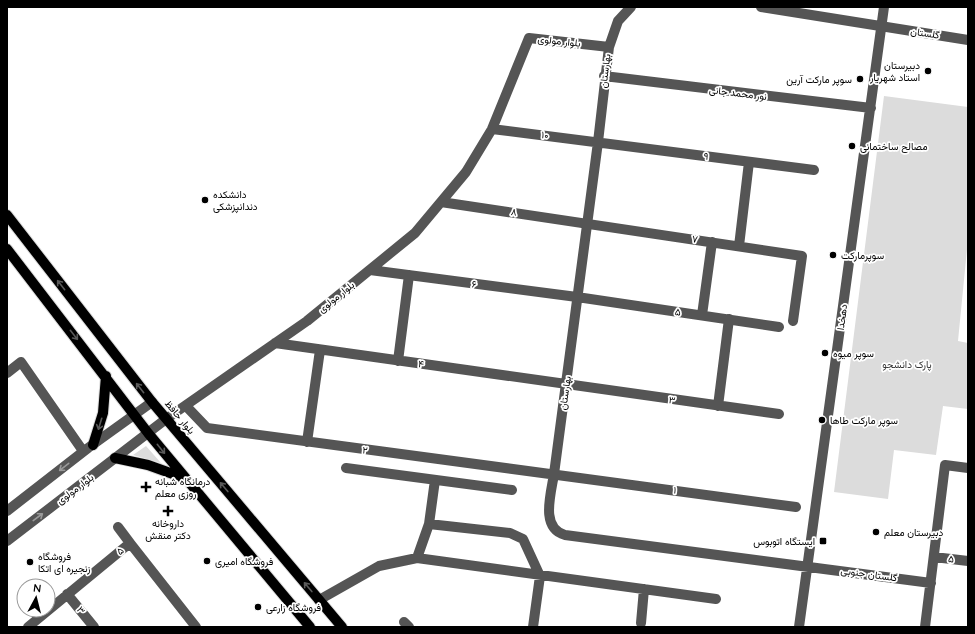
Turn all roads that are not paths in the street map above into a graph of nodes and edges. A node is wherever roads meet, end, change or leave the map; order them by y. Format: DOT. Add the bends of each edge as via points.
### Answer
graph roads {
  1 [pos="630,7"];
  2 [pos="761,7"];
  3 [pos="884,7"];
  4 [pos="882,27"];
  5 [pos="968,40"];
  6 [pos="609,46"];
  7 [pos="604,76"];
  8 [pos="871,108"];
  9 [pos="492,128"];
  10 [pos="598,142"];
  11 [pos="750,162"];
  12 [pos="814,170"];
  13 [pos="441,202"];
  14 [pos="7,215"];
  15 [pos="587,223"];
  16 [pos="712,242"];
  17 [pos="739,246"];
  18 [pos="7,249"];
  19 [pos="370,270"];
  20 [pos="408,275"];
  21 [pos="578,297"];
  22 [pos="702,315"];
  23 [pos="729,319"];
  24 [pos="793,321"];
  25 [pos="779,327"];
  26 [pos="275,344"];
  27 [pos="320,350"];
  28 [pos="398,361"];
  29 [pos="7,373"];
  30 [pos="106,376"];
  31 [pos="566,385"];
  32 [pos="152,402"];
  33 [pos="186,406"];
  34 [pos="718,406"];
  35 [pos="779,414"];
  36 [pos="135,415"];
  37 [pos="166,419"];
  38 [pos="148,433"];
  39 [pos="307,442"];
  40 [pos="93,445"];
  41 [pos="84,451"];
  42 [pos="115,458"];
  43 [pos="346,468"];
  44 [pos="968,468"];
  45 [pos="554,474"];
  46 [pos="186,479"];
  47 [pos="435,480"];
  48 [pos="512,490"];
  49 [pos="796,506"];
  50 [pos="7,511"];
  51 [pos="430,524"];
  52 [pos="118,527"];
  53 [pos="7,541"];
  54 [pos="130,543"];
  55 [pos="934,557"];
  56 [pos="417,558"];
  57 [pos="968,561"];
  58 [pos="807,566"];
  59 [pos="540,576"];
  60 [pos="930,583"];
  61 [pos="644,589"];
  62 [pos="67,594"];
  63 [pos="716,599"];
  64 [pos="319,600"];
  65 [pos="641,623"];
  66 [pos="308,626"];
  67 [pos="28,627"];
  68 [pos="94,627"];
  69 [pos="196,627"];
  70 [pos="342,627"];
  71 [pos="533,627"];
  72 [pos="799,627"];
  73 [pos="925,627"];
  1 -- 6 [label="street, بهارستان" via="618,21"];
  2 -- 4 [label="street"];
  3 -- 4 [label="street, دهخدا"];
  4 -- 5 [label="street, گلستان"];
  4 -- 8 [label="street, دهخدا"];
  6 -- 7 [label="street, بهارستان"];
  6 -- 9 [label="street, بلوار مولوی" via="529,38"];
  7 -- 8 [label="street, نور محمد جانی"];
  7 -- 10 [label="street, بهارستان"];
  8 -- 58 [label="street, دهخدا"];
  9 -- 10 [label="street, ۱۰"];
  9 -- 13 [label="street, بلوار مولوی" via="466,172"];
  10 -- 11 [label="street, ۹"];
  10 -- 15 [label="street, بهارستان"];
  11 -- 12 [label="street, ۹"];
  11 -- 17 [label="street"];
  13 -- 15 [label="street, ۸"];
  13 -- 19 [label="street, بلوار مولوی" via="415,233"];
  32 -- 14 [label="main road, بلوار حافظ, one-way"];
  15 -- 16 [label="street, ۷"];
  15 -- 21 [label="street, بهارستان"];
  16 -- 17 [label="street, ۷"];
  16 -- 22 [label="street"];
  17 -- 24 [label="street, ۷" via="802,256"];
  18 -- 30 [label="main road, one-way"];
  19 -- 20 [label="street, ۶"];
  19 -- 26 [label="street, بلوار مولوی"];
  20 -- 21 [label="street, ۶"];
  20 -- 28 [label="street"];
  21 -- 22 [label="street, ۵"];
  21 -- 31 [label="street, بهارستان"];
  22 -- 23 [label="street, ۵"];
  23 -- 25 [label="street, ۵"];
  23 -- 34 [label="street"];
  26 -- 27 [label="street, ۴"];
  26 -- 33 [label="street, بلوار مولوی"];
  27 -- 28 [label="street, ۴"];
  27 -- 39 [label="street"];
  28 -- 31 [label="street, ۴"];
  29 -- 41 [label="street" via="21,362"];
  30 -- 36 [label="main road"];
  30 -- 40 [label="main road, one-way" via="103,413"];
  31 -- 34 [label="street, ۳"];
  31 -- 45 [label="street, بهارستان"];
  32 -- 36 [label="street"];
  32 -- 37 [label="main road, بلوار حافظ"];
  33 -- 37 [label="street, بلوار مولوی"];
  33 -- 39 [label="street, ۲" via="207,428"];
  34 -- 35 [label="street, ۳"];
  36 -- 38 [label="main road"];
  36 -- 40 [label="street"];
  37 -- 38 [label="street, بلوار مولوی"];
  64 -- 37 [label="main road, بلوار حافظ, one-way"];
  38 -- 42 [label="street, بلوار مولوی"];
  38 -- 46 [label="main road, one-way"];
  39 -- 45 [label="street, ۲"];
  40 -- 41 [label="street"];
  41 -- 50 [label="street, one-way"];
  42 -- 46 [label="main road" via="164,470"];
  53 -- 42 [label="street, بلوار مولوی, one-way"];
  43 -- 47 [label="street"];
  44 -- 55 [label="street" via="945,465"];
  45 -- 49 [label="street, ۱"];
  45 -- 58 [label="street, بهارستان" via="549,519 554,530 560,534"];
  46 -- 66 [label="main road"];
  47 -- 48 [label="street"];
  47 -- 51 [label="street"];
  51 -- 56 [label="street"];
  51 -- 59 [label="street" via="510,533 523,539"];
  52 -- 54 [label="street"];
  54 -- 62 [label="street, ۵"];
  54 -- 69 [label="street, ۵"];
  55 -- 57 [label="street, ۵"];
  55 -- 60 [label="street"];
  56 -- 59 [label="street"];
  56 -- 64 [label="street" via="379,566"];
  58 -- 60 [label="street, گلستان جنوبی"];
  58 -- 72 [label="street, دهخدا"];
  59 -- 61 [label="street"];
  59 -- 71 [label="street"];
  60 -- 73 [label="street"];
  61 -- 63 [label="street"];
  61 -- 65 [label="street"];
  62 -- 67 [label="street, ۵"];
  62 -- 68 [label="street, ۳"];
  64 -- 70 [label="main road, بلوار حافظ"];
}
